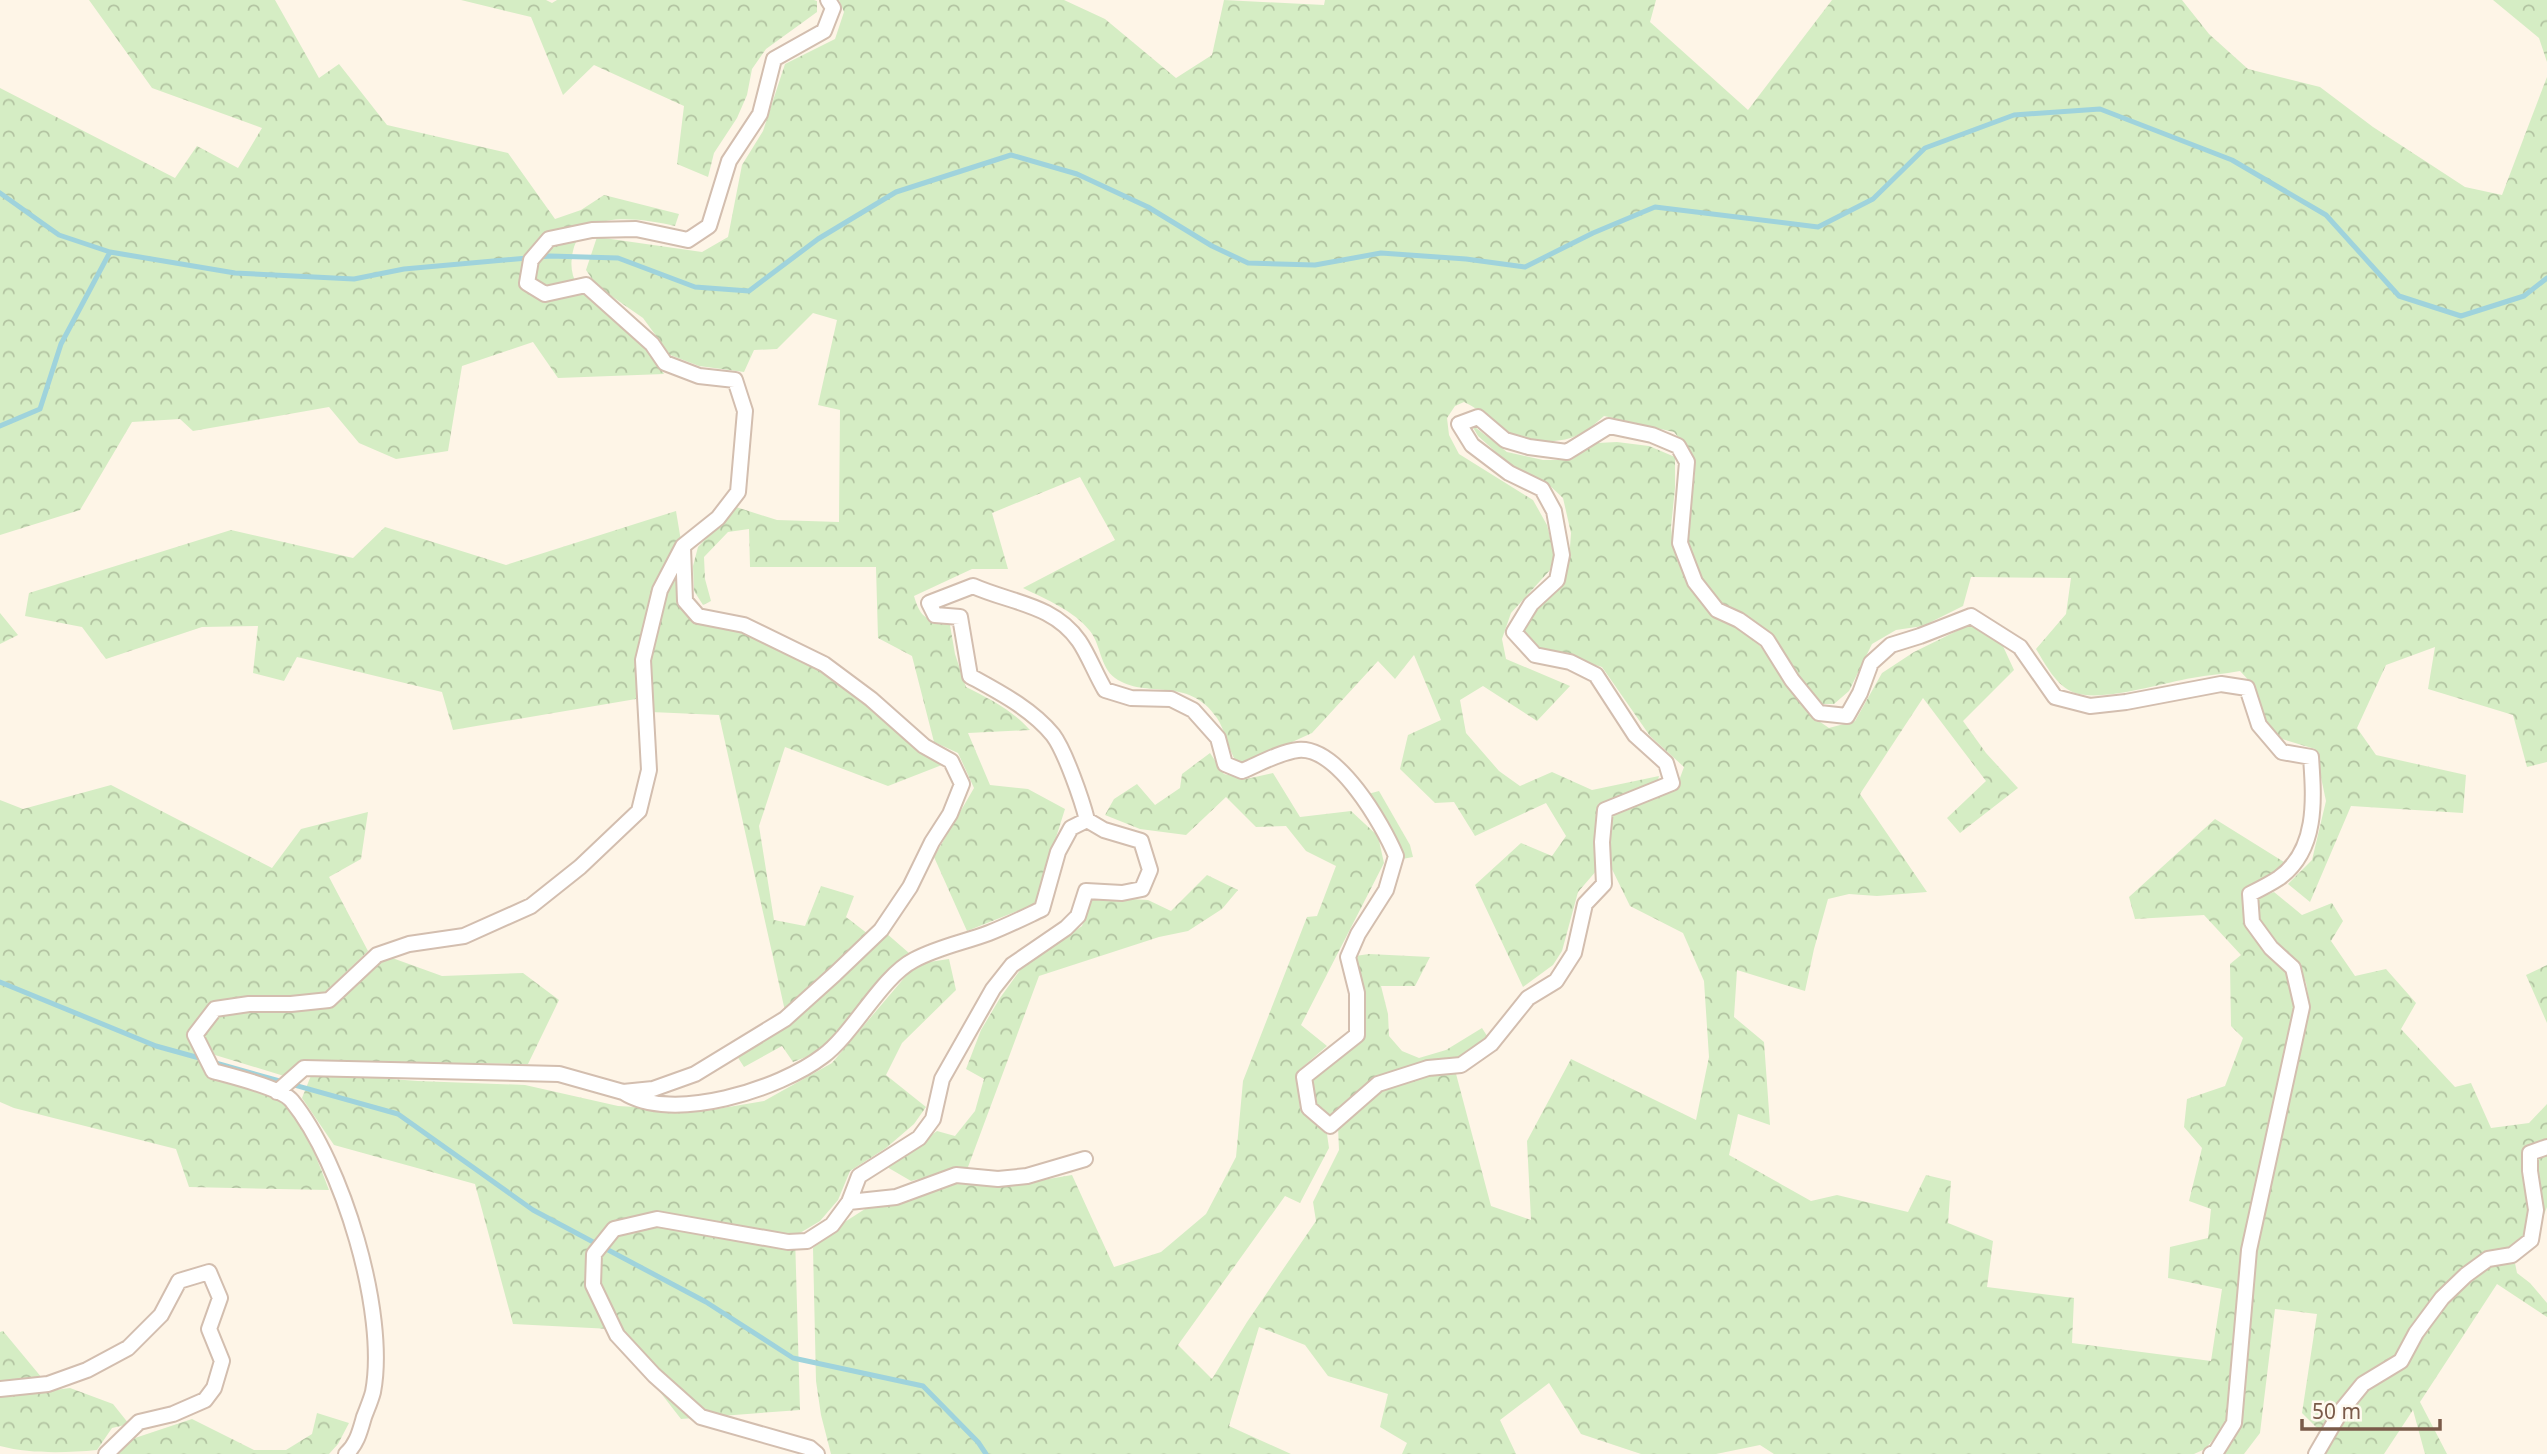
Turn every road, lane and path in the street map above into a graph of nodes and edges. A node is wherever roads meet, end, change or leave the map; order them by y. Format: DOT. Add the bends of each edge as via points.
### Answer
graph roads {
  1 [pos="828,0"];
  2 [pos="683,546"];
  3 [pos="1087,820"];
  4 [pos="624,1091"];
  5 [pos="277,1092"];
  6 [pos="2547,1147"];
  7 [pos="1085,1159"];
  8 [pos="849,1202"];
  9 [pos="0,1388"];
  10 [pos="107,1454"];
  11 [pos="346,1454"];
  12 [pos="817,1454"];
  13 [pos="2211,1454"];
  14 [pos="2316,1454"];
  1 -- 2 [label="street" via="833,8 824,31 774,59 760,114 729,160 709,226 688,240 636,229 592,230 549,239 531,260 527,284 545,293 586,285 652,344 665,363 699,376 735,380 745,411 738,492 718,518"];
  2 -- 4 [label="street" via="685,601 698,615 744,625 824,664 924,746 951,761 962,784 910,887 881,930 835,974 785,1019 695,1074 653,1088"];
  2 -- 5 [label="street" via="660,590 643,660 649,771 639,811 531,906 464,936 409,944 377,955 329,999 215,1009 195,1035 213,1071"];
  3 -- 4 [label="street" via="1071,828 1058,852 1042,909 991,933 912,960 824,1055 780,1080 700,1104 635,1099"];
  3 -- 8 [label="street" via="1141,841 1150,870 1142,889 1086,891 1072,922 1012,965 993,989 942,1079 933,1119 919,1138 859,1176"];
  3 -- 13 [label="street" via="1054,737 1027,710 970,676 960,617 935,615 929,603 973,586 1054,615 1079,641 1105,690 1132,698 1171,699 1193,710 1217,738 1225,764 1242,771 1300,750 1326,757 1353,786 1386,831 1396,856 1386,890 1348,957 1357,993 1357,1035 1304,1077 1309,1108 1330,1126 1378,1084 1428,1068 1461,1065 1491,1044 1528,998 1556,981 1574,953 1585,904 1604,884 1605,810 1672,783 1666,764 1635,735 1596,675 1570,662 1535,655 1514,632 1531,604 1557,580 1562,555 1554,511 1542,489 1509,474 1472,445 1459,424 1478,416 1505,440 1529,447 1567,452 1609,426 1678,446 1687,462 1680,543 1695,582 1717,610 1767,640 1819,713 1847,716 1871,663 1891,645 1971,615 2020,647 2055,697 2090,706 2221,684 2247,688 2259,725 2282,752 2311,757 2314,806 2304,848 2281,876 2250,894 2252,922 2293,968 2302,1007 2249,1250 2234,1423"];
  4 -- 5 [label="street" via="559,1074 304,1068"];
  5 -- 11 [label="street" via="290,1098 334,1172 360,1250 376,1333 373,1391 354,1447"];
  6 -- 14 [label="street" via="2530,1153 2536,1210 2531,1240 2512,1255 2488,1259 2442,1298 2401,1361 2363,1384"];
  7 -- 8 [label="street" via="1027,1176 956,1175 896,1197"];
  8 -- 12 [label="street" via="832,1225 807,1241 788,1242 657,1219 614,1229 594,1254 593,1284 617,1335 663,1383 701,1417 810,1448"];
  9 -- 10 [label="street" via="48,1384 128,1348 161,1315 179,1281 209,1272 220,1298 209,1329 222,1361 214,1388 205,1400 139,1422"];
}
